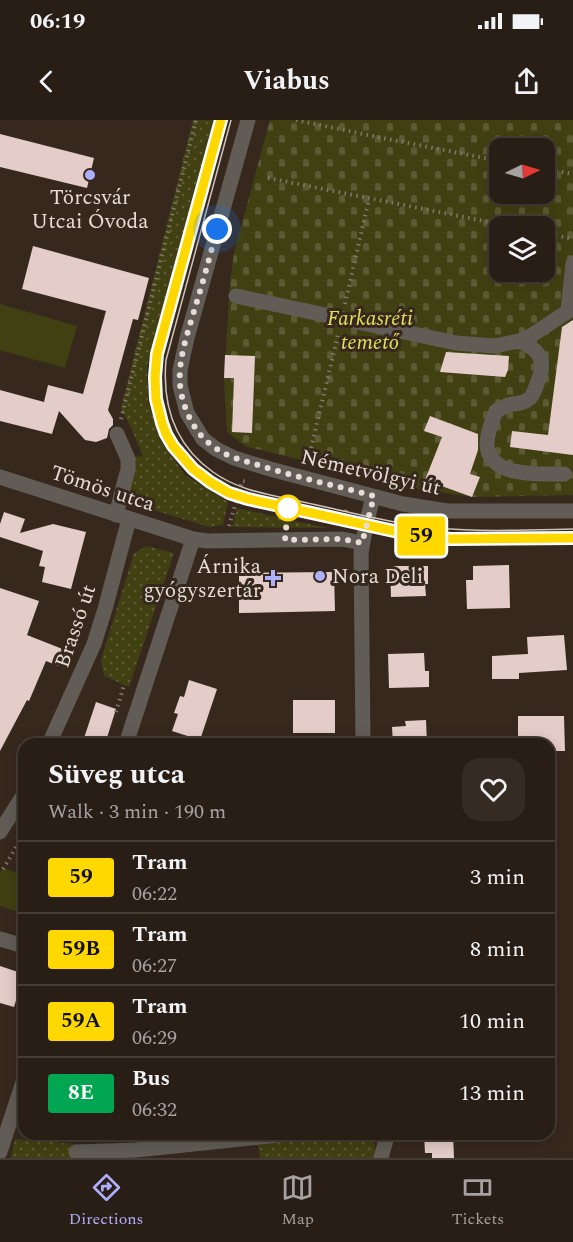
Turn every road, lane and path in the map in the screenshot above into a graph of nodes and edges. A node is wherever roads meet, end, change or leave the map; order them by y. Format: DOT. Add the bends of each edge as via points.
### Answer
graph roads {
  1 [pos="196,120"];
  2 [pos="248,120"];
  3 [pos="296,120"];
  4 [pos="489,158"];
  5 [pos="555,171"];
  6 [pos="573,174"];
  7 [pos="267,178"];
  8 [pos="489,222"];
  9 [pos="555,236"];
  10 [pos="573,239"];
  11 [pos="573,263"];
  12 [pos="236,296"];
  13 [pos="571,309"];
  14 [pos="519,341"];
  15 [pos="117,434"];
  16 [pos="564,474"];
  17 [pos="0,477"];
  18 [pos="249,483"];
  19 [pos="374,496"];
  20 [pos="573,511"];
  21 [pos="122,517"];
  22 [pos="192,538"];
  23 [pos="225,541"];
  24 [pos="362,543"];
  25 [pos="124,685"];
  26 [pos="117,707"];
  27 [pos="52,738"];
  28 [pos="128,738"];
  29 [pos="363,738"];
  30 [pos="18,804"];
  31 [pos="0,832"];
  32 [pos="18,844"];
  33 [pos="3,869"];
  34 [pos="0,939"];
  35 [pos="18,944"];
  36 [pos="18,1097"];
  37 [pos="232,1140"];
  38 [pos="386,1140"];
  39 [pos="0,1152"];
  40 [pos="76,1152"];
  41 [pos="384,1157"];
  1 -- 15 [label="path"];
  2 -- 19 [label="street, Németvölgyi út" via="180,370 187,413 203,439 234,458"];
  3 -- 4 [label="path"];
  5 -- 6 [label="path"];
  7 -- 8 [label="path"];
  9 -- 10 [label="path"];
  11 -- 13 [label="street"];
  12 -- 14 [label="street" via="456,343 494,346"];
  13 -- 14 [label="street"];
  14 -- 16 [label="street" via="539,354 541,374 532,397 496,411 487,446 496,463 507,471"];
  15 -- 21 [label="street, Brassó út" via="128,459"];
  17 -- 21 [label="street, Tömös utca"];
  18 -- 23 [label="path" via="242,481"];
  19 -- 20 [label="street, Németvölgyi út" via="447,512"];
  19 -- 24 [label="street"];
  21 -- 22 [label="street, Tömös utca"];
  21 -- 27 [label="street, Brassó út" via="105,609 94,644"];
  22 -- 23 [label="street"];
  22 -- 28 [label="street"];
  23 -- 24 [label="street" via="342,539"];
  24 -- 29 [label="street"];
  25 -- 26 [label="path"];
  30 -- 31 [label="street"];
  32 -- 33 [label="path"];
  34 -- 35 [label="street"];
  36 -- 39 [label="street"];
  37 -- 40 [label="street"];
  38 -- 41 [label="street"];
}
